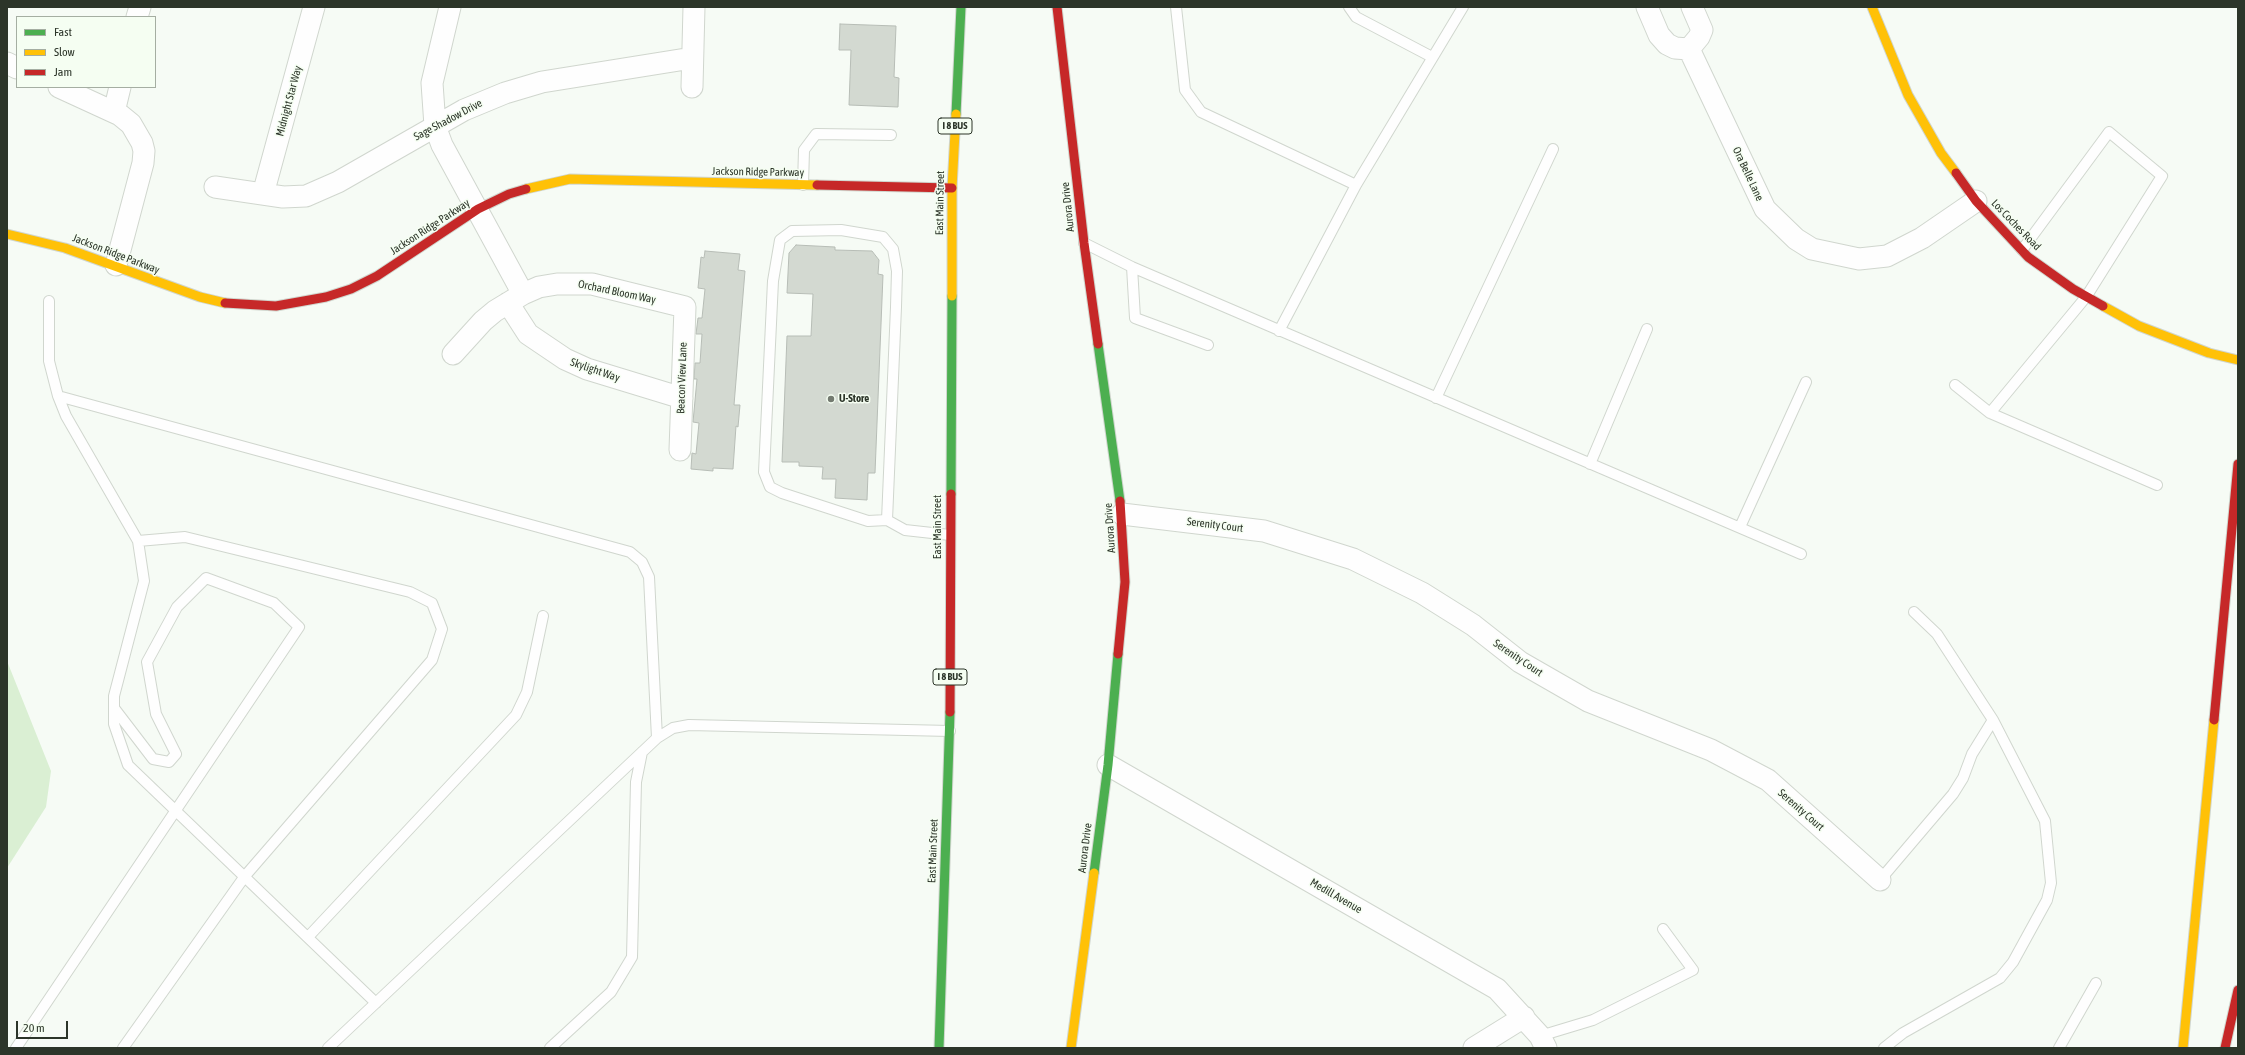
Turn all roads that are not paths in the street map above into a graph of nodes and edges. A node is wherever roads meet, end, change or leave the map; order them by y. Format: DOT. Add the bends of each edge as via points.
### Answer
graph roads {
  1 [pos="314,7"];
  2 [pos="450,7"];
  3 [pos="694,7"];
  4 [pos="962,7"];
  5 [pos="1057,7"];
  6 [pos="1176,7"];
  7 [pos="1349,7"];
  8 [pos="1462,7"];
  9 [pos="1647,7"];
  10 [pos="1692,7"];
  11 [pos="1872,7"];
  12 [pos="1689,49"];
  13 [pos="1432,57"];
  14 [pos="692,58"];
  15 [pos="7,63"];
  16 [pos="16,68"];
  17 [pos="692,87"];
  18 [pos="61,88"];
  19 [pos="120,88"];
  20 [pos="114,112"];
  21 [pos="435,126"];
  22 [pos="891,135"];
  23 [pos="1553,149"];
  24 [pos="803,185"];
  25 [pos="1356,185"];
  26 [pos="215,187"];
  27 [pos="952,188"];
  28 [pos="263,194"];
  29 [pos="1976,201"];
  30 [pos="478,209"];
  31 [pos="7,234"];
  32 [pos="1084,243"];
  33 [pos="2022,250"];
  34 [pos="116,265"];
  35 [pos="1132,267"];
  36 [pos="2086,297"];
  37 [pos="515,298"];
  38 [pos="49,301"];
  39 [pos="685,307"];
  40 [pos="1647,329"];
  41 [pos="1279,331"];
  42 [pos="1208,345"];
  43 [pos="453,354"];
  44 [pos="2238,360"];
  45 [pos="1806,382"];
  46 [pos="1955,385"];
  47 [pos="58,396"];
  48 [pos="682,398"];
  49 [pos="1436,398"];
  50 [pos="1990,413"];
  51 [pos="680,450"];
  52 [pos="1590,464"];
  53 [pos="2238,464"];
  54 [pos="2157,485"];
  55 [pos="1122,514"];
  56 [pos="887,520"];
  57 [pos="1740,527"];
  58 [pos="950,535"];
  59 [pos="138,541"];
  60 [pos="1801,554"];
  61 [pos="1914,612"];
  62 [pos="543,616"];
  63 [pos="114,708"];
  64 [pos="1993,720"];
  65 [pos="950,731"];
  66 [pos="657,738"];
  67 [pos="642,752"];
  68 [pos="1108,765"];
  69 [pos="177,810"];
  70 [pos="245,876"];
  71 [pos="1880,880"];
  72 [pos="1663,929"];
  73 [pos="308,937"];
  74 [pos="2096,983"];
  75 [pos="2238,990"];
  76 [pos="376,1003"];
  77 [pos="1524,1017"];
  78 [pos="1543,1042"];
  79 [pos="16,1048"];
  80 [pos="123,1048"];
  81 [pos="328,1048"];
  82 [pos="550,1048"];
  83 [pos="938,1048"];
  84 [pos="1071,1048"];
  85 [pos="1474,1048"];
  86 [pos="1884,1048"];
  87 [pos="2059,1048"];
  88 [pos="2183,1048"];
  89 [pos="2225,1048"];
  1 -- 28 [label="street, Midnight Star Way"];
  2 -- 21 [label="street, Skylight Way" via="432,83"];
  3 -- 14 [label="street"];
  4 -- 27 [label="main road, East Main Street / I 8 BUS"];
  5 -- 32 [label="main road, Aurora Drive"];
  6 -- 25 [label="lane" via="1185,90 1201,112"];
  7 -- 13 [label="lane" via="1356,17"];
  8 -- 13 [label="lane"];
  9 -- 12 [label="street" via="1659,35 1667,44 1675,48"];
  10 -- 12 [label="street" via="1702,30"];
  11 -- 29 [label="main road, Los Coches Road" via="1908,95 1941,153"];
  12 -- 29 [label="street, Ora Belle Lane" via="1765,208 1796,239 1812,249 1859,259 1887,256 1922,238"];
  13 -- 25 [label="lane"];
  14 -- 17 [label="street"];
  14 -- 21 [label="street, Sage Shadow Drive" via="542,82 484,101"];
  15 -- 16 [label="street"];
  18 -- 20 [label="street"];
  19 -- 20 [label="street"];
  20 -- 34 [label="street" via="126,119 135,129 142,143 144,157"];
  21 -- 28 [label="street, Sage Shadow Drive" via="319,191 295,197"];
  21 -- 30 [label="street, Skylight Way" via="442,145"];
  22 -- 24 [label="lane" via="816,134 804,150"];
  23 -- 49 [label="lane"];
  24 -- 27 [label="main road, Jackson Ridge Parkway"];
  24 -- 30 [label="main road, Jackson Ridge Parkway" via="570,179 541,184 509,194"];
  25 -- 41 [label="lane"];
  26 -- 28 [label="street, Sage Shadow Drive"];
  27 -- 58 [label="main road, East Main Street / I 8 BUS"];
  29 -- 33 [label="main road, Los Coches Road"];
  30 -- 34 [label="main road, Jackson Ridge Parkway" via="377,276 351,289 300,303 276,306 224,303 151,280"];
  30 -- 37 [label="street, Skylight Way"];
  31 -- 34 [label="main road, Jackson Ridge Parkway" via="65,248"];
  32 -- 35 [label="lane"];
  32 -- 55 [label="main road, Aurora Drive"];
  33 -- 36 [label="main road, Los Coches Road" via="2073,290"];
  33 -- 36 [label="lane" via="2109,132 2162,176"];
  35 -- 41 [label="lane"];
  35 -- 42 [label="lane" via="1135,318"];
  36 -- 44 [label="main road, Los Coches Road" via="2139,326 2209,353"];
  36 -- 50 [label="lane"];
  37 -- 39 [label="street, Orchard Bloom Way" via="539,287 576,282"];
  37 -- 43 [label="street, Orchard Bloom Way" via="483,321"];
  37 -- 48 [label="street, Skylight Way" via="528,334 564,359 587,369"];
  38 -- 47 [label="lane" via="49,361"];
  39 -- 48 [label="street, Beacon View Lane"];
  40 -- 52 [label="lane"];
  41 -- 49 [label="lane"];
  45 -- 57 [label="lane"];
  46 -- 50 [label="lane"];
  47 -- 59 [label="lane" via="66,416"];
  47 -- 66 [label="lane" via="630,552 642,562 648,577"];
  48 -- 51 [label="street, Beacon View Lane"];
  49 -- 52 [label="lane"];
  50 -- 54 [label="lane"];
  52 -- 57 [label="lane"];
  53 -- 88 [label="main road"];
  55 -- 68 [label="main road, Aurora Drive" via="1125,582"];
  55 -- 71 [label="street, Serenity Court" via="1264,531 1360,562 1422,593 1473,625 1520,662 1588,701 1711,750 1768,780"];
  56 -- 56 [label="lane" via="897,271 893,248 883,237 841,230 792,231 780,240 773,281 764,472 770,487 782,493 868,521"];
  56 -- 58 [label="lane" via="905,530"];
  57 -- 60 [label="lane"];
  58 -- 65 [label="main road, East Main Street / I 8 BUS"];
  59 -- 63 [label="lane" via="144,581 114,696"];
  59 -- 70 [label="lane" via="185,537 410,592 432,603 442,629 432,660"];
  61 -- 64 [label="lane" via="1936,634"];
  62 -- 73 [label="lane" via="527,692 516,715"];
  63 -- 69 [label="lane" via="114,724 128,765"];
  63 -- 69 [label="lane" via="153,759 169,762 176,754 156,714 147,662 176,607 206,578 274,603 300,627"];
  64 -- 71 [label="lane" via="1972,754 1963,778 1953,794"];
  64 -- 86 [label="lane" via="2045,821 2051,883 2047,900 2013,962 2000,978 1903,1033"];
  65 -- 66 [label="lane" via="689,725 673,728"];
  65 -- 83 [label="main road, East Main Street / I 8 BUS"];
  66 -- 67 [label="lane"];
  67 -- 76 [label="lane"];
  67 -- 82 [label="lane" via="636,782 632,957 611,992"];
  68 -- 77 [label="street, Medill Avenue" via="1497,989"];
  68 -- 84 [label="main road, Aurora Drive"];
  69 -- 70 [label="lane"];
  69 -- 79 [label="lane"];
  70 -- 73 [label="lane"];
  70 -- 80 [label="lane"];
  72 -- 78 [label="lane" via="1693,970"];
  73 -- 76 [label="lane"];
  74 -- 87 [label="lane"];
  75 -- 89 [label="main road"];
  76 -- 81 [label="lane"];
  77 -- 78 [label="street, Medill Avenue"];
  77 -- 85 [label="street"];
}
